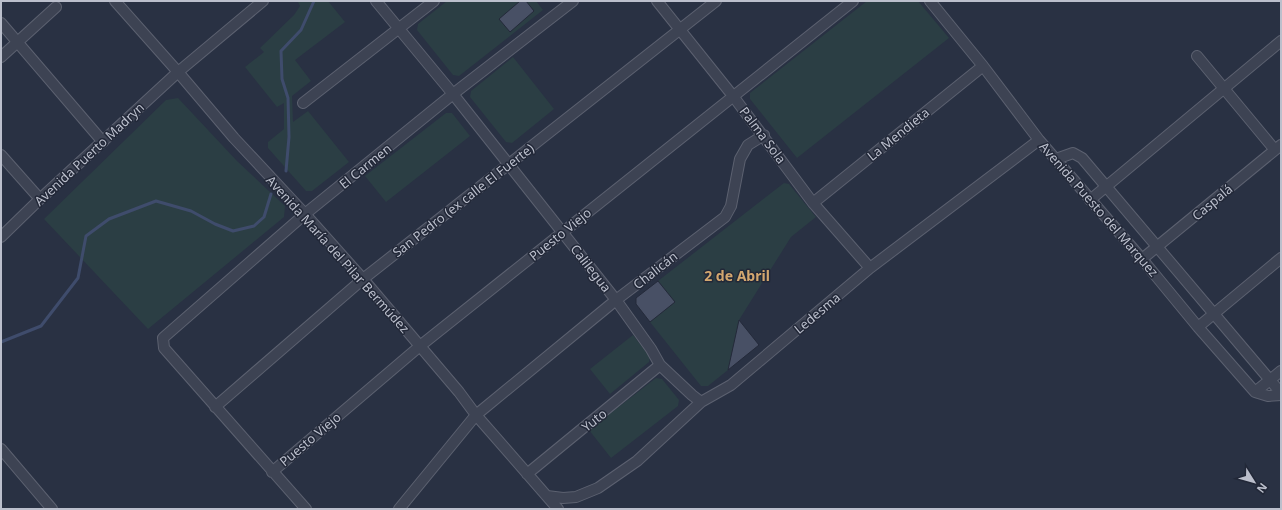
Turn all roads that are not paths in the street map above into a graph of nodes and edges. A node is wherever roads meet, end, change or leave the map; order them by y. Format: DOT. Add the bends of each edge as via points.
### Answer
graph roads {
  1 [pos="115,1"];
  2 [pos="263,1"];
  3 [pos="376,1"];
  4 [pos="434,1"];
  5 [pos="573,1"];
  6 [pos="657,1"];
  7 [pos="716,1"];
  8 [pos="852,1"];
  9 [pos="930,1"];
  10 [pos="56,7"];
  11 [pos="1,23"];
  12 [pos="398,29"];
  13 [pos="680,30"];
  14 [pos="1281,41"];
  15 [pos="17,42"];
  16 [pos="1197,56"];
  17 [pos="1,57"];
  18 [pos="984,66"];
  19 [pos="178,72"];
  20 [pos="1224,88"];
  21 [pos="453,94"];
  22 [pos="733,96"];
  23 [pos="303,103"];
  24 [pos="764,135"];
  25 [pos="1039,140"];
  26 [pos="103,142"];
  27 [pos="1278,147"];
  28 [pos="1,155"];
  29 [pos="1056,159"];
  30 [pos="508,164"];
  31 [pos="1106,187"];
  32 [pos="40,200"];
  33 [pos="1090,200"];
  34 [pos="813,203"];
  35 [pos="305,214"];
  36 [pos="562,232"];
  37 [pos="1,237"];
  38 [pos="1157,247"];
  39 [pos="1281,258"];
  40 [pos="1142,259"];
  41 [pos="870,268"];
  42 [pos="363,279"];
  43 [pos="616,300"];
  44 [pos="1214,314"];
  45 [pos="1198,327"];
  46 [pos="420,346"];
  47 [pos="660,365"];
  48 [pos="1281,371"];
  49 [pos="1270,380"];
  50 [pos="1255,392"];
  51 [pos="1281,394"];
  52 [pos="701,402"];
  53 [pos="215,407"];
  54 [pos="476,415"];
  55 [pos="1,449"];
  56 [pos="272,472"];
  57 [pos="527,474"];
  58 [pos="547,496"];
  59 [pos="52,509"];
  60 [pos="306,509"];
  61 [pos="399,509"];
  62 [pos="558,509"];
  1 -- 19 [label="street, Avenida María del Pilar Bermúdez"];
  2 -- 19 [label="street, Avenida Puerto Madryn"];
  3 -- 12 [label="street, Calilegua"];
  4 -- 12 [label="street"];
  5 -- 21 [label="street, El Carmen"];
  6 -- 13 [label="street, Palma Sola"];
  7 -- 13 [label="street, San Pedro (ex calle El Fuerte)"];
  8 -- 22 [label="street, Puesto Viejo"];
  9 -- 18 [label="street, Avenida Puesto del Marquez"];
  10 -- 15 [label="street"];
  11 -- 15 [label="street"];
  12 -- 21 [label="street, Calilegua"];
  12 -- 23 [label="street"];
  13 -- 22 [label="street, Palma Sola"];
  13 -- 30 [label="street, San Pedro (ex calle El Fuerte)"];
  14 -- 20 [label="street"];
  15 -- 17 [label="street"];
  15 -- 26 [label="street"];
  16 -- 20 [label="street"];
  18 -- 25 [label="street, Avenida Puesto del Marquez"];
  18 -- 34 [label="street, La Mendieta"];
  19 -- 26 [label="street, Avenida Puerto Madryn"];
  19 -- 35 [label="street, Avenida María del Pilar Bermúdez" via="234,138"];
  20 -- 27 [label="street"];
  20 -- 31 [label="street"];
  21 -- 30 [label="street, Calilegua"];
  21 -- 35 [label="street, El Carmen"];
  22 -- 24 [label="street, Palma Sola"];
  22 -- 36 [label="street, Puesto Viejo"];
  24 -- 34 [label="street, Palma Sola"];
  24 -- 43 [label="street, Chalicán" via="748,145 740,159 731,206 725,217"];
  25 -- 29 [label="street, Avenida Puesto del Marquez"];
  25 -- 41 [label="street, Ledesma"];
  26 -- 32 [label="street, Avenida Puerto Madryn"];
  27 -- 38 [label="street, Caspalá"];
  28 -- 32 [label="street"];
  29 -- 31 [label="street" via="1073,153 1082,158"];
  29 -- 33 [label="street, Avenida Puesto del Marquez"];
  30 -- 36 [label="street, Calilegua"];
  30 -- 42 [label="street, San Pedro (ex calle El Fuerte)"];
  31 -- 33 [label="street"];
  31 -- 38 [label="street"];
  32 -- 37 [label="street, Avenida Puerto Madryn"];
  33 -- 40 [label="street, Avenida Puesto del Marquez"];
  34 -- 41 [label="street, Palma Sola"];
  35 -- 42 [label="street, Avenida María del Pilar Bermúdez"];
  35 -- 53 [label="street, El Carmen" via="164,338 164,348"];
  36 -- 43 [label="street, Calilegua"];
  36 -- 46 [label="street, Puesto Viejo"];
  38 -- 40 [label="street, Caspalá"];
  38 -- 44 [label="street"];
  39 -- 44 [label="street"];
  40 -- 45 [label="street, Avenida Puesto del Marquez"];
  41 -- 52 [label="street, Ledesma" via="731,385"];
  42 -- 46 [label="street, Avenida María del Pilar Bermúdez"];
  42 -- 53 [label="street, San Pedro (ex calle El Fuerte)"];
  43 -- 47 [label="street, Calilegua"];
  43 -- 54 [label="street, Chalicán"];
  44 -- 45 [label="street"];
  44 -- 49 [label="street"];
  45 -- 50 [label="street, Avenida Puesto del Marquez"];
  46 -- 54 [label="street, Avenida María del Pilar Bermúdez"];
  46 -- 56 [label="street, Puesto Viejo"];
  47 -- 52 [label="street, Calilegua"];
  47 -- 57 [label="street, Yuto"];
  48 -- 49 [label="street"];
  49 -- 50 [label="street"];
  49 -- 51 [label="street"];
  50 -- 51 [label="street" via="1268,396"];
  52 -- 58 [label="street, Ledesma" via="638,461 598,488 576,497"];
  53 -- 56 [label="street"];
  54 -- 57 [label="street, Avenida María del Pilar Bermúdez"];
  54 -- 61 [label="street, Chalicán"];
  55 -- 59 [label="street"];
  56 -- 60 [label="street"];
  57 -- 58 [label="street, Avenida María del Pilar Bermúdez"];
  58 -- 62 [label="street, Avenida María del Pilar Bermúdez"];
}
